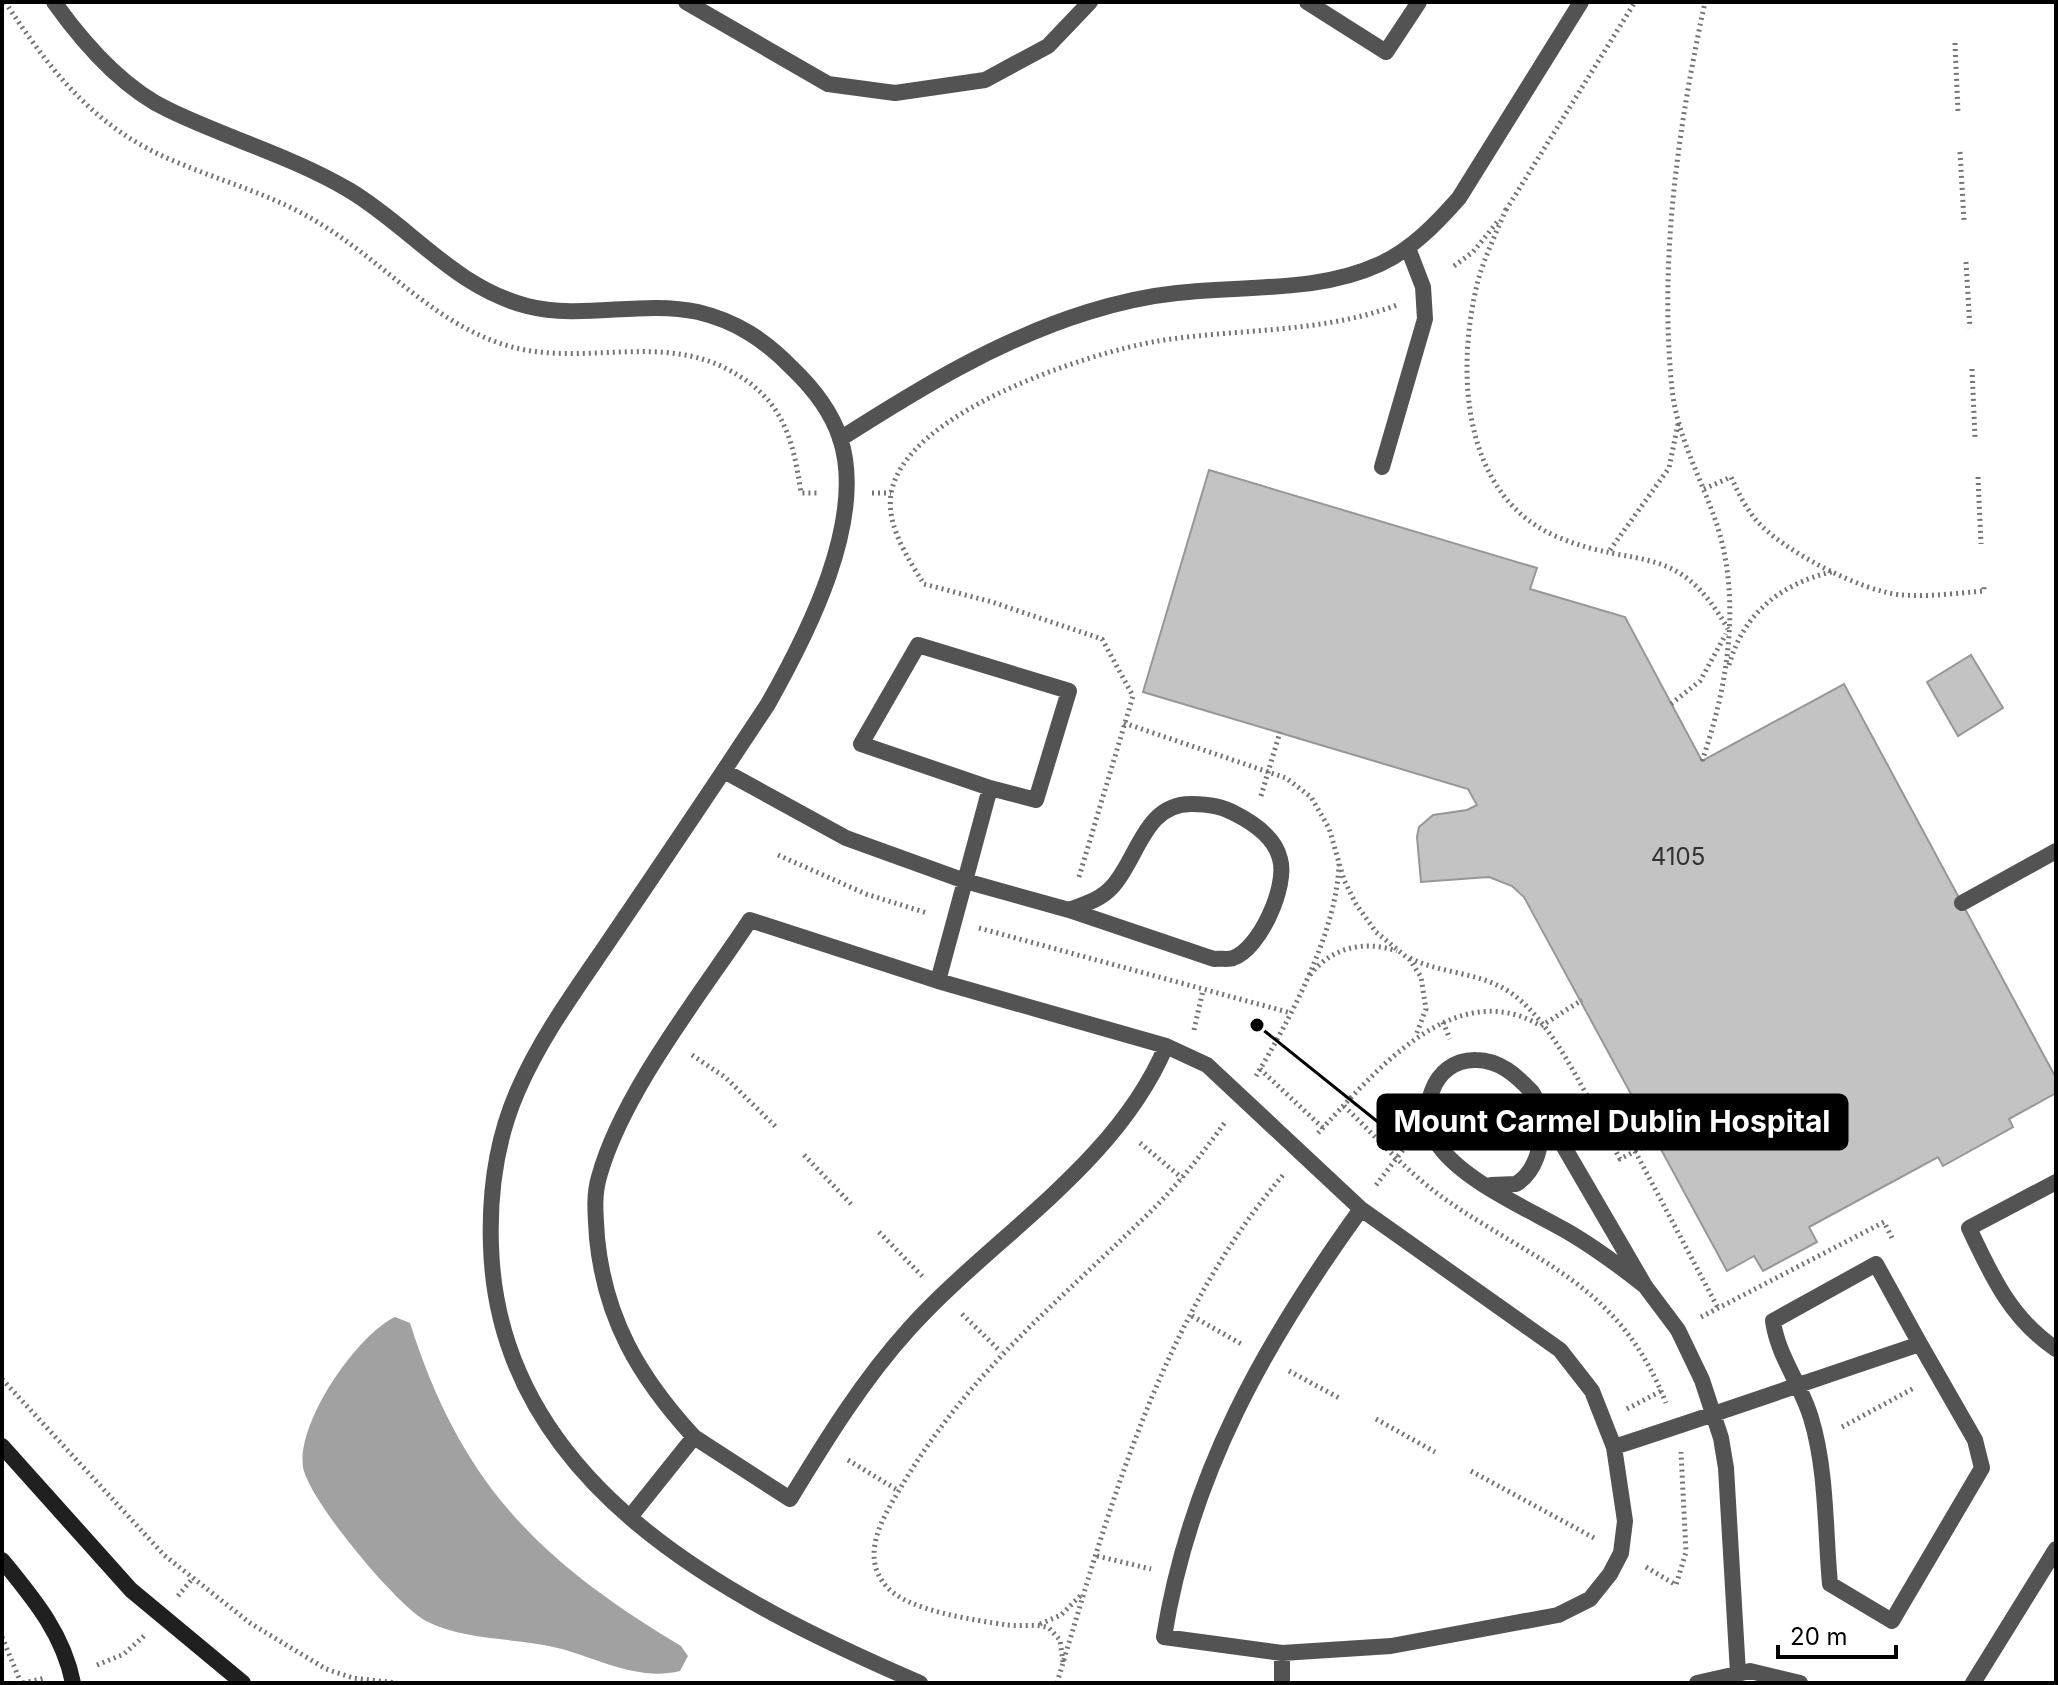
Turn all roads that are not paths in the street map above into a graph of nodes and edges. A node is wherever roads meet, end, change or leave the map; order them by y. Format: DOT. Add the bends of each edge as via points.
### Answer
graph roads {
  1 [pos="54,2"];
  2 [pos="686,2"];
  3 [pos="1090,2"];
  4 [pos="1307,2"];
  5 [pos="1419,2"];
  6 [pos="1581,2"];
  7 [pos="1408,248"];
  8 [pos="840,439"];
  9 [pos="1382,467"];
  10 [pos="724,771"];
  11 [pos="990,788"];
  12 [pos="2056,851"];
  13 [pos="965,881"];
  14 [pos="1962,903"];
  15 [pos="1069,910"];
  16 [pos="938,981"];
  17 [pos="1166,1046"];
  18 [pos="1545,1114"];
  19 [pos="2056,1182"];
  20 [pos="1486,1184"];
  21 [pos="1361,1209"];
  22 [pos="1645,1286"];
  23 [pos="1920,1344"];
  24 [pos="2056,1349"];
  25 [pos="1796,1386"];
  26 [pos="1714,1415"];
  27 [pos="694,1437"];
  28 [pos="2,1446"];
  29 [pos="1614,1447"];
  30 [pos="630,1517"];
  31 [pos="2056,1549"];
  32 [pos="2,1560"];
  33 [pos="1282,1653"];
  34 [pos="1738,1673"];
  35 [pos="73,1683"];
  36 [pos="243,1683"];
  37 [pos="920,1683"];
  38 [pos="1282,1683"];
  39 [pos="1697,1683"];
  40 [pos="1800,1683"];
  41 [pos="1973,1683"];
  1 -- 8 [label="street" via="78,36 126,82 167,109 255,143 351,191 460,277 491,292 551,310 696,312 749,331 802,378"];
  2 -- 3 [label="street" via="828,84 895,93 985,80 1048,46"];
  4 -- 5 [label="street" via="1386,52"];
  6 -- 7 [label="street" via="1459,198"];
  7 -- 8 [label="street" via="1349,276 1177,293 1047,325 971,360"];
  7 -- 9 [label="street" via="1423,287 1425,319"];
  8 -- 10 [label="street" via="846,492 820,599 796,655"];
  10 -- 13 [label="street" via="846,838"];
  10 -- 30 [label="street" via="537,1050 502,1133 492,1177 491,1272 500,1328 516,1371 565,1454"];
  11 -- 11 [label="street" via="861,744 918,645 1069,691 1036,800"];
  11 -- 13 [label="street"];
  12 -- 14 [label="street"];
  13 -- 15 [label="street"];
  13 -- 16 [label="street"];
  15 -- 15 [label="street" via="1214,959 1233,958 1252,944 1266,922 1281,881 1280,859 1270,839 1230,811 1183,804 1164,811 1149,826 1114,885 1100,898"];
  16 -- 17 [label="street"];
  16 -- 27 [label="street" via="750,920 626,1110 598,1179 595,1205 606,1291 648,1383"];
  17 -- 21 [label="street" via="1207,1065"];
  17 -- 27 [label="street" via="1149,1083 1093,1153 942,1295 871,1373 790,1499"];
  18 -- 20 [label="street" via="1539,1151 1524,1178 1503,1187"];
  18 -- 20 [label="street" via="1514,1074 1488,1062 1460,1063 1437,1082 1426,1108 1438,1144"];
  18 -- 22 [label="street"];
  19 -- 24 [label="street" via="1969,1228 2010,1306"];
  20 -- 22 [label="street" via="1605,1254"];
  21 -- 29 [label="street" via="1560,1350 1592,1391"];
  21 -- 33 [label="street" via="1284,1322 1240,1399 1211,1465 1172,1589 1164,1637"];
  22 -- 26 [label="street" via="1690,1353"];
  23 -- 25 [label="street"];
  23 -- 25 [label="street" via="1876,1264 1773,1321 1775,1339"];
  23 -- 25 [label="street" via="1975,1440 1982,1468 1892,1621 1830,1584 1816,1437"];
  25 -- 26 [label="street"];
  26 -- 29 [label="street"];
  26 -- 34 [label="street" via="1726,1468"];
  27 -- 30 [label="street"];
  28 -- 36 [label="main road" via="131,1590"];
  29 -- 33 [label="street" via="1625,1538 1610,1574 1590,1599 1558,1615 1423,1641"];
  30 -- 37 [label="street" via="690,1563 771,1612"];
  31 -- 41 [label="street"];
  32 -- 35 [label="main road" via="48,1617"];
  33 -- 38 [label="street"];
  34 -- 39 [label="street"];
  34 -- 40 [label="street" via="1776,1675"];
}
